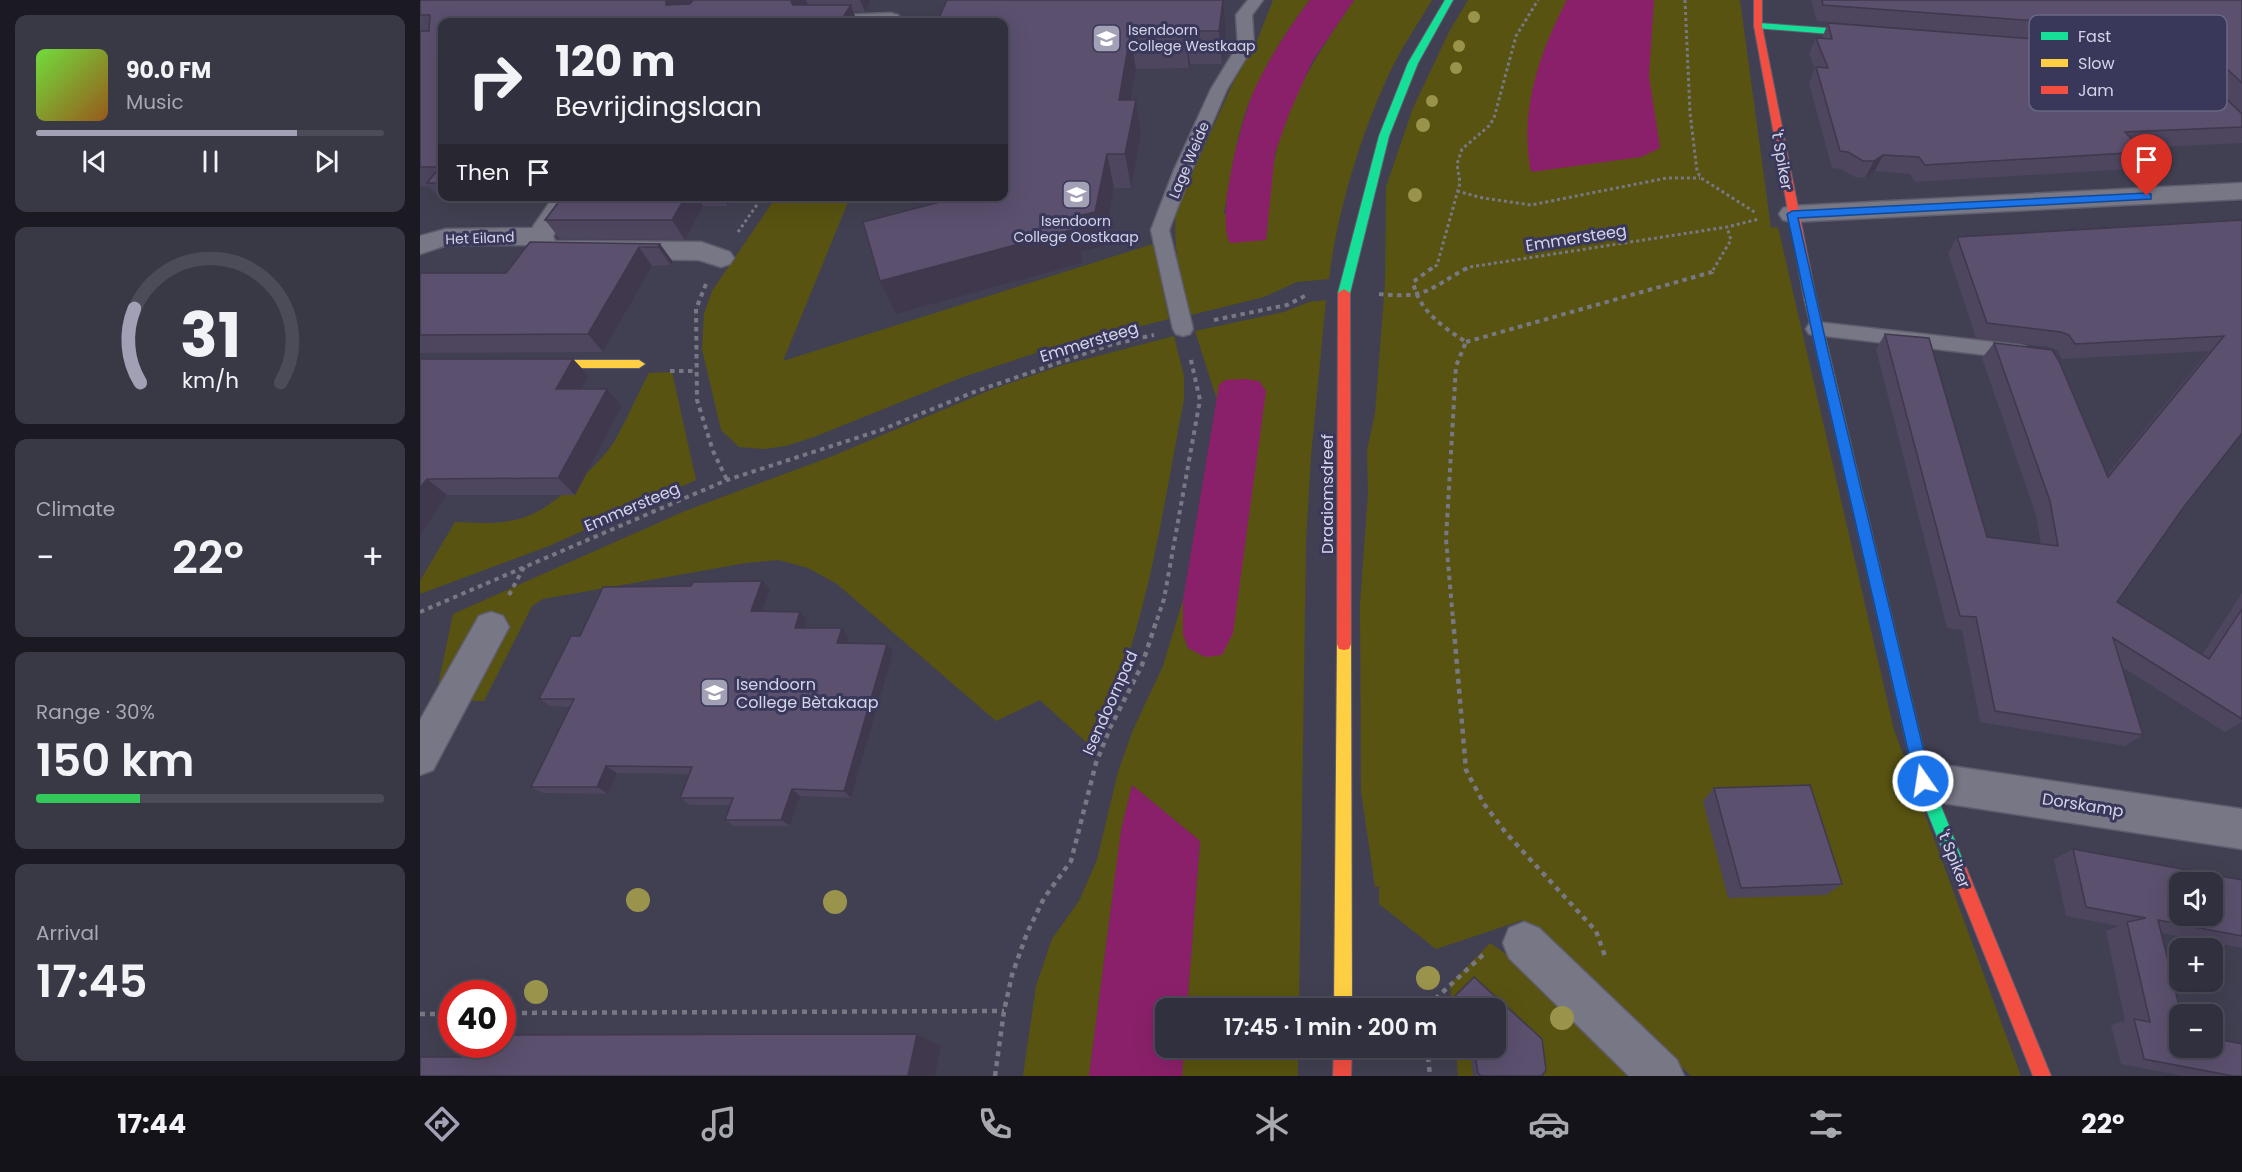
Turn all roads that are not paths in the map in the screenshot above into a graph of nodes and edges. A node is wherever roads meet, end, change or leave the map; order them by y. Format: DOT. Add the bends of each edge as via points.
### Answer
graph roads {
  1 [pos="1256,0"];
  2 [pos="1449,0"];
  3 [pos="1758,0"];
  4 [pos="1758,26"];
  5 [pos="1888,36"];
  6 [pos="2242,191"];
  7 [pos="564,201"];
  8 [pos="1792,214"];
  9 [pos="540,236"];
  10 [pos="420,245"];
  11 [pos="721,258"];
  12 [pos="1816,328"];
  13 [pos="1183,329"];
  14 [pos="2036,354"];
  15 [pos="524,364"];
  16 [pos="639,364"];
  17 [pos="491,627"];
  18 [pos="420,757"];
  19 [pos="1923,781"];
  20 [pos="2242,829"];
  21 [pos="1524,943"];
  22 [pos="1343,998"];
  23 [pos="1342,1058"];
  24 [pos="1342,1076"];
  25 [pos="1661,1076"];
  26 [pos="2042,1076"];
  1 -- 13 [label="lane, Lage Weide" via="1244,15 1246,45 1220,89 1160,230"];
  2 -- 22 [label="street, Draaiomsdreef" via="1413,63 1384,136 1344,289"];
  3 -- 4 [label="street, 't Spiker"];
  4 -- 5 [label="street"];
  4 -- 8 [label="street, 't Spiker"];
  6 -- 8 [label="street"];
  7 -- 9 [label="street"];
  8 -- 12 [label="street, 't Spiker"];
  9 -- 10 [label="street, Het Eiland" via="446,237"];
  9 -- 11 [label="street" via="545,249 701,251"];
  12 -- 14 [label="lane"];
  12 -- 19 [label="street, 't Spiker"];
  15 -- 16 [label="street"];
  17 -- 18 [label="street"];
  19 -- 20 [label="street, Dorskamp"];
  19 -- 26 [label="street, 't Spiker"];
  21 -- 25 [label="street"];
  23 -- 24 [label="street"];
}
